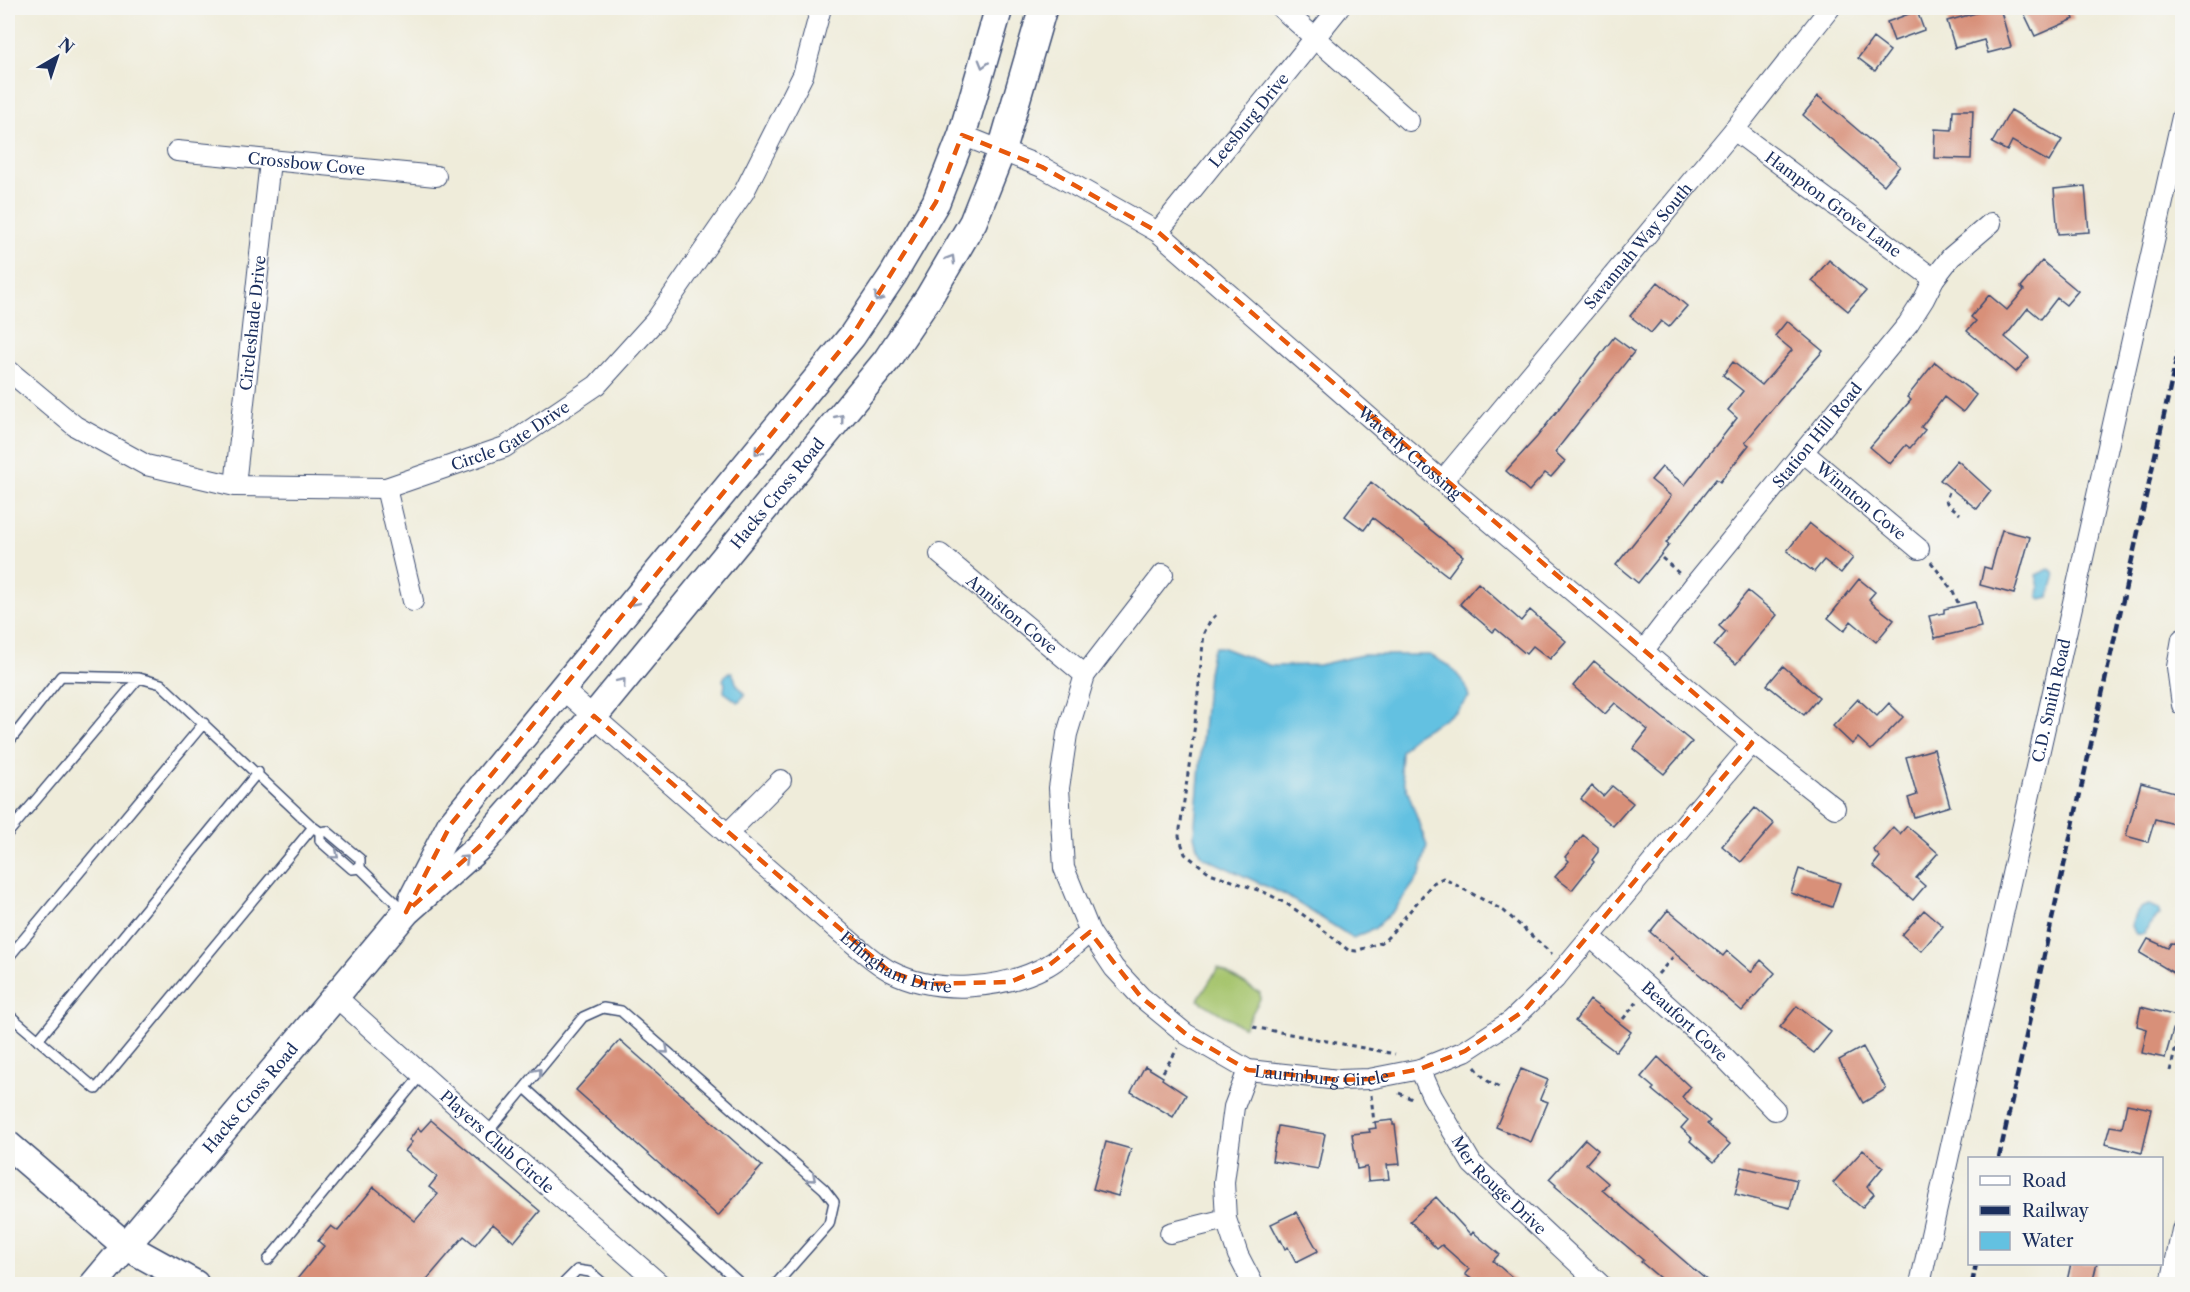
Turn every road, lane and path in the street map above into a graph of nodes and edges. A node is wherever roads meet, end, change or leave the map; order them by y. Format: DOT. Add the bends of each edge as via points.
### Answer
graph roads {
  1 [pos="821,8"];
  2 [pos="999,8"];
  3 [pos="1043,8"];
  4 [pos="1281,8"];
  5 [pos="1338,8"];
  6 [pos="1830,8"];
  7 [pos="1315,37"];
  8 [pos="2182,117"];
  9 [pos="1409,122"];
  10 [pos="1734,130"];
  11 [pos="962,135"];
  12 [pos="1002,149"];
  13 [pos="177,151"];
  14 [pos="270,161"];
  15 [pos="436,176"];
  16 [pos="1991,223"];
  17 [pos="1158,232"];
  18 [pos="1934,279"];
  19 [pos="8,370"];
  20 [pos="1803,452"];
  21 [pos="1442,481"];
  22 [pos="235,486"];
  23 [pos="386,488"];
  24 [pos="1949,492"];
  25 [pos="1960,514"];
  26 [pos="1919,549"];
  27 [pos="940,554"];
  28 [pos="1662,558"];
  29 [pos="1163,574"];
  30 [pos="1694,585"];
  31 [pos="413,601"];
  32 [pos="1958,603"];
  33 [pos="1216,615"];
  34 [pos="2182,639"];
  35 [pos="1644,650"];
  36 [pos="1085,675"];
  37 [pos="139,678"];
  38 [pos="562,689"];
  39 [pos="2182,705"];
  40 [pos="594,717"];
  41 [pos="204,723"];
  42 [pos="8,743"];
  43 [pos="1752,743"];
  44 [pos="258,772"];
  45 [pos="780,780"];
  46 [pos="1835,808"];
  47 [pos="317,829"];
  48 [pos="8,832"];
  49 [pos="727,834"];
  50 [pos="405,912"];
  51 [pos="1090,932"];
  52 [pos="1591,938"];
  53 [pos="1558,947"];
  54 [pos="1675,955"];
  55 [pos="8,958"];
  56 [pos="1647,988"];
  57 [pos="335,996"];
  58 [pos="8,1014"];
  59 [pos="1252,1027"];
  60 [pos="2175,1030"];
  61 [pos="1186,1034"];
  62 [pos="38,1040"];
  63 [pos="1465,1051"];
  64 [pos="1400,1055"];
  65 [pos="1420,1069"];
  66 [pos="1248,1070"];
  67 [pos="2170,1071"];
  68 [pos="1163,1072"];
  69 [pos="422,1074"];
  70 [pos="525,1088"];
  71 [pos="1501,1088"];
  72 [pos="1371,1092"];
  73 [pos="1396,1093"];
  74 [pos="1415,1102"];
  75 [pos="1775,1110"];
  76 [pos="1374,1123"];
  77 [pos="487,1133"];
  78 [pos="8,1145"];
  79 [pos="1226,1219"];
  80 [pos="2182,1230"];
  81 [pos="1170,1233"];
  82 [pos="126,1246"];
  83 [pos="268,1260"];
  84 [pos="94,1284"];
  85 [pos="156,1284"];
  86 [pos="195,1284"];
  87 [pos="563,1284"];
  88 [pos="604,1284"];
  89 [pos="660,1284"];
  90 [pos="741,1284"];
  91 [pos="776,1284"];
  92 [pos="1253,1284"];
  93 [pos="1600,1284"];
  94 [pos="1920,1284"];
  95 [pos="2171,1284"];
  1 -- 23 [label="street, Circle Gate Drive" via="803,75 744,192 655,321 597,385 505,447"];
  2 -- 11 [label="main road, Hacks Cross Road, one-way"];
  3 -- 12 [label="main road, Hacks Cross Road"];
  4 -- 7 [label="street"];
  5 -- 7 [label="street, Leesburg Drive"];
  6 -- 10 [label="street, Savannah Way South"];
  7 -- 9 [label="street"];
  7 -- 17 [label="street, Leesburg Drive"];
  8 -- 94 [label="street, C.D. Smith Road"];
  10 -- 18 [label="street, Hampton Grove Lane"];
  10 -- 21 [label="street, Savannah Way South"];
  11 -- 12 [label="street, Waverly Crossing"];
  11 -- 38 [label="main road, Hacks Cross Road, one-way" via="936,202 852,336"];
  12 -- 17 [label="street, Waverly Crossing"];
  40 -- 12 [label="main road, Hacks Cross Road, one-way" via="886,361 973,222"];
  13 -- 14 [label="street, Crossbow Cove"];
  14 -- 15 [label="street, Crossbow Cove"];
  14 -- 22 [label="street, Circleshade Drive"];
  16 -- 18 [label="street, Station Hill Road" via="1951,257"];
  17 -- 21 [label="street, Waverly Crossing"];
  18 -- 20 [label="street, Station Hill Road" via="1908,324"];
  19 -- 22 [label="street, Circle Gate Drive" via="75,426 146,465"];
  20 -- 26 [label="street, Winnton Cove"];
  20 -- 30 [label="street, Station Hill Road"];
  21 -- 35 [label="street, Waverly Crossing"];
  22 -- 23 [label="street, Circle Gate Drive"];
  23 -- 31 [label="street"];
  24 -- 25 [label="path" via="1947,503"];
  26 -- 32 [label="path"];
  27 -- 36 [label="street, Anniston Cove"];
  28 -- 30 [label="path"];
  29 -- 36 [label="street, Laurinburg Circle"];
  30 -- 35 [label="street, Station Hill Road"];
  33 -- 53 [label="path" via="1204,633 1179,836 1185,854 1210,873 1287,904 1348,950 1383,942 1433,883 1443,878 1504,911 1552,954"];
  34 -- 39 [label="street" via="2177,667"];
  35 -- 43 [label="street, Waverly Crossing"];
  36 -- 51 [label="street, Laurinburg Circle" via="1066,742 1059,788 1064,868"];
  37 -- 41 [label="lane" via="161,684"];
  37 -- 42 [label="lane" via="61,676"];
  37 -- 48 [label="lane"];
  38 -- 40 [label="street, Effingham Drive"];
  38 -- 50 [label="main road, Hacks Cross Road" via="451,824"];
  40 -- 49 [label="street, Effingham Drive"];
  50 -- 40 [label="main road, Hacks Cross Road, one-way" via="480,846"];
  41 -- 44 [label="lane"];
  41 -- 55 [label="lane"];
  43 -- 46 [label="street, Waverly Crossing"];
  43 -- 52 [label="street, Laurinburg Circle"];
  44 -- 47 [label="lane"];
  44 -- 62 [label="lane"];
  45 -- 49 [label="street"];
  47 -- 50 [label="lane" via="320,841 352,869 360,868"];
  47 -- 62 [label="lane" via="96,1089"];
  49 -- 51 [label="street, Effingham Drive" via="889,971 926,984 1010,982 1048,966"];
  50 -- 57 [label="main road, Hacks Cross Road"];
  51 -- 61 [label="street, Laurinburg Circle" via="1114,968 1141,997"];
  52 -- 56 [label="street, Beaufort Cove"];
  52 -- 63 [label="street, Laurinburg Circle" via="1525,1010"];
  54 -- 56 [label="path"];
  56 -- 75 [label="street, Beaufort Cove" via="1715,1048"];
  57 -- 69 [label="street, Players Club Circle"];
  57 -- 82 [label="main road, Hacks Cross Road"];
  58 -- 62 [label="lane"];
  59 -- 64 [label="path"];
  60 -- 67 [label="path" via="2179,1035"];
  61 -- 66 [label="street, Laurinburg Circle"];
  61 -- 68 [label="path"];
  63 -- 65 [label="street, Laurinburg Circle"];
  63 -- 71 [label="path" via="1479,1073"];
  65 -- 72 [label="street, Laurinburg Circle"];
  65 -- 93 [label="street, Mer Rouge Drive" via="1472,1164"];
  66 -- 72 [label="street, Laurinburg Circle" via="1339,1080"];
  66 -- 79 [label="street" via="1234,1107 1225,1164"];
  69 -- 77 [label="street, Players Club Circle"];
  69 -- 83 [label="lane"];
  70 -- 77 [label="lane"];
  70 -- 90 [label="lane"];
  70 -- 91 [label="lane, one-way" via="583,1017 603,1008 621,1011 824,1189 834,1202 829,1224"];
  72 -- 76 [label="path"];
  73 -- 74 [label="path"];
  77 -- 89 [label="street, Players Club Circle"];
  78 -- 82 [label="main road"];
  79 -- 81 [label="street"];
  79 -- 92 [label="street"];
  80 -- 95 [label="street"];
  82 -- 84 [label="main road, Hacks Cross Road"];
  82 -- 85 [label="main road"];
  82 -- 86 [label="main road"];
  87 -- 88 [label="lane" via="577,1270 590,1272"];
}
